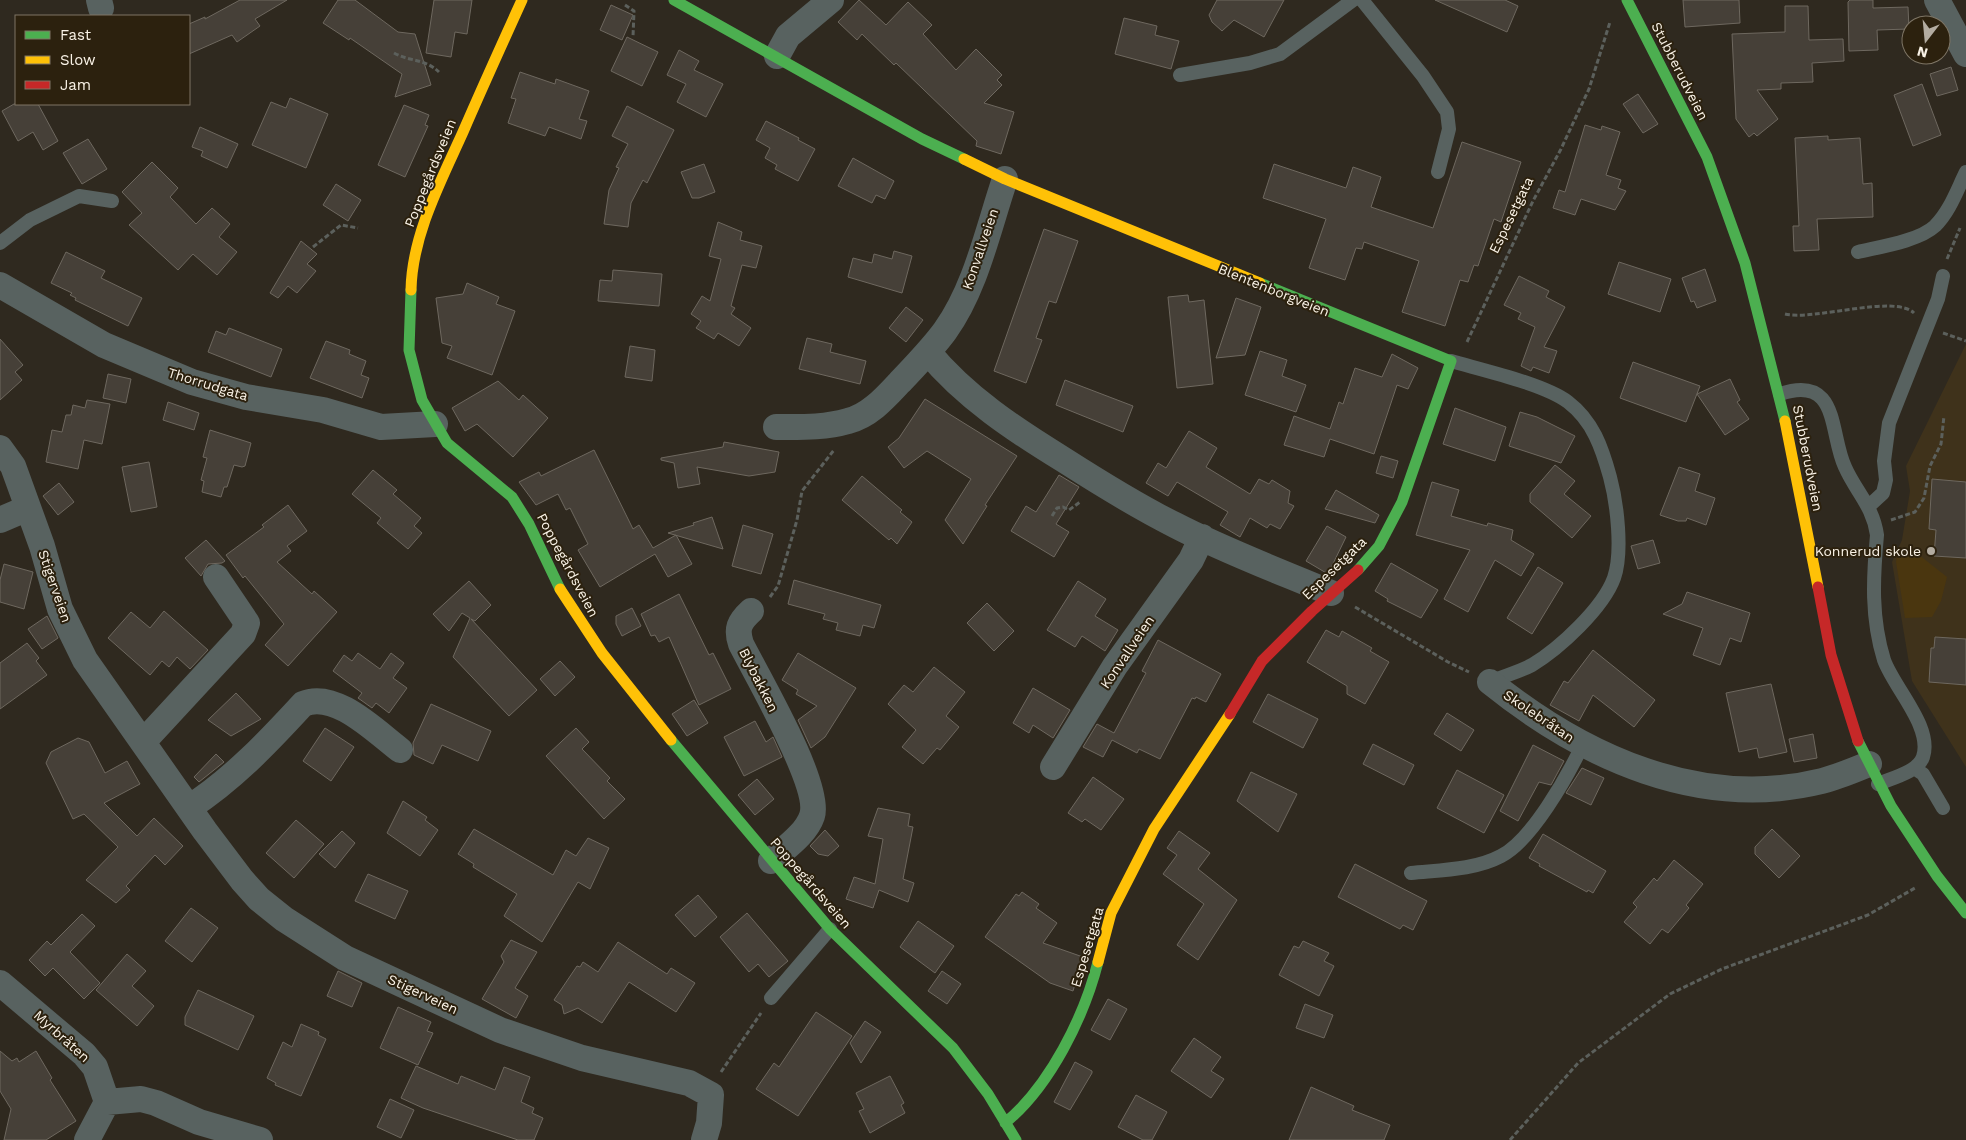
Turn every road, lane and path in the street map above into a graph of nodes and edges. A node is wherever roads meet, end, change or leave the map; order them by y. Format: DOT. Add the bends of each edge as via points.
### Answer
graph roads {
  1 [pos="522,0"];
  2 [pos="674,0"];
  3 [pos="831,0"];
  4 [pos="1353,0"];
  5 [pos="1362,0"];
  6 [pos="1937,0"];
  7 [pos="1628,2"];
  8 [pos="625,5"];
  9 [pos="633,37"];
  10 [pos="394,53"];
  11 [pos="1966,54"];
  12 [pos="777,56"];
  13 [pos="439,72"];
  14 [pos="1180,76"];
  15 [pos="1438,172"];
  16 [pos="1966,172"];
  17 [pos="1005,179"];
  18 [pos="112,201"];
  19 [pos="1963,220"];
  20 [pos="358,228"];
  21 [pos="0,243"];
  22 [pos="313,247"];
  23 [pos="1858,252"];
  24 [pos="1943,276"];
  25 [pos="0,285"];
  26 [pos="1780,312"];
  27 [pos="1928,326"];
  28 [pos="1966,341"];
  29 [pos="928,352"];
  30 [pos="1451,361"];
  31 [pos="1548,391"];
  32 [pos="1780,394"];
  33 [pos="1944,416"];
  34 [pos="849,421"];
  35 [pos="434,424"];
  36 [pos="776,427"];
  37 [pos="0,448"];
  38 [pos="1080,502"];
  39 [pos="1869,506"];
  40 [pos="28,508"];
  41 [pos="1052,516"];
  42 [pos="0,520"];
  43 [pos="1876,525"];
  44 [pos="1202,538"];
  45 [pos="216,577"];
  46 [pos="1331,593"];
  47 [pos="751,611"];
  48 [pos="1490,682"];
  49 [pos="144,740"];
  50 [pos="1582,746"];
  51 [pos="400,750"];
  52 [pos="1053,767"];
  53 [pos="1914,768"];
  54 [pos="1874,774"];
  55 [pos="190,807"];
  56 [pos="1944,808"];
  57 [pos="771,861"];
  58 [pos="1411,874"];
  59 [pos="1937,876"];
  60 [pos="1966,913"];
  61 [pos="830,928"];
  62 [pos="3,991"];
  63 [pos="771,998"];
  64 [pos="711,1095"];
  65 [pos="107,1102"];
  66 [pos="1005,1123"];
  67 [pos="86,1140"];
  68 [pos="260,1140"];
  69 [pos="704,1140"];
  70 [pos="1016,1140"];
  71 [pos="1510,1140"];
  1 -- 35 [label="street, Poppegårdsveien" via="440,182 411,274 409,350 422,400"];
  2 -- 12 [label="street"];
  3 -- 12 [label="street" via="788,36"];
  4 -- 14 [label="lane" via="1280,54"];
  5 -- 15 [label="lane" via="1423,76 1447,112 1449,129"];
  6 -- 11 [label="street"];
  7 -- 30 [label="path, Espesetgata" via="1613,15 1588,89 1561,149 1465,346"];
  7 -- 32 [label="street, Stubberudveien" via="1707,157 1745,263"];
  8 -- 9 [label="path" via="634,11"];
  10 -- 13 [label="path" via="422,61"];
  12 -- 17 [label="street" via="922,139"];
  16 -- 23 [label="lane" via="1945,214 1934,226 1923,234"];
  17 -- 29 [label="street, Konvallveien" via="971,279 946,330"];
  17 -- 30 [label="street, Blentenborgveien"];
  18 -- 21 [label="lane" via="79,196 30,220"];
  19 -- 24 [label="path"];
  20 -- 22 [label="path" via="341,225"];
  24 -- 27 [label="lane"];
  25 -- 35 [label="street, Thorrudgata" via="104,345 192,382 322,410 381,427"];
  26 -- 27 [label="path" via="1794,316 1839,310 1909,308"];
  27 -- 28 [label="path"];
  27 -- 39 [label="lane" via="1889,423 1883,493"];
  29 -- 34 [label="street" via="868,412"];
  29 -- 44 [label="street" via="981,405 1041,446 1115,492"];
  30 -- 31 [label="lane, Blentenborgveien"];
  30 -- 46 [label="street, Espesetgata" via="1391,526 1357,571"];
  31 -- 48 [label="lane, Skolebråtan" via="1568,402 1583,416 1595,432 1604,455 1612,486 1618,536 1614,577 1603,598 1566,640 1532,665"];
  32 -- 39 [label="lane" via="1793,389 1817,394 1824,399 1832,412 1845,467"];
  32 -- 54 [label="street, Stubberudveien" via="1831,655 1843,698"];
  33 -- 43 [label="path" via="1941,444 1930,466 1924,498 1915,512"];
  34 -- 36 [label="street" via="821,427"];
  34 -- 47 [label="path" via="839,443 802,491 778,586"];
  35 -- 57 [label="street, Poppegårdsveien" via="447,443 512,497 529,524 557,584 602,653"];
  37 -- 40 [label="street, Stigerveien" via="12,466"];
  38 -- 41 [label="path" via="1069,510 1057,508"];
  39 -- 43 [label="lane"];
  40 -- 42 [label="street"];
  40 -- 49 [label="street, Stigerveien" via="60,608 85,660"];
  43 -- 53 [label="lane" via="1873,606 1885,661 1914,714 1925,742 1923,758"];
  44 -- 46 [label="street"];
  44 -- 52 [label="street, Konvallveien" via="1191,560 1115,666"];
  45 -- 49 [label="street" via="247,623 243,634"];
  46 -- 48 [label="path" via="1448,662"];
  46 -- 66 [label="street, Espesetgata" via="1262,661 1215,740 1154,829 1111,913 1097,973 1079,1016 1041,1084 1022,1110"];
  47 -- 57 [label="street, Blybakken" via="738,627 741,644 807,775 814,805 806,827"];
  48 -- 50 [label="street, Skolebråtan"];
  49 -- 55 [label="street, Stigerveien"];
  50 -- 54 [label="street, Skolebråtan" via="1671,779 1727,788 1764,788"];
  50 -- 58 [label="lane" via="1536,823 1502,856 1485,862"];
  51 -- 55 [label="street" via="337,704 311,700 303,704 217,789"];
  53 -- 54 [label="lane"];
  53 -- 56 [label="lane" via="1923,774"];
  54 -- 59 [label="street, Stubberudveien"];
  55 -- 64 [label="street, Stigerveien" via="236,873 259,899 345,958 500,1030 582,1058 682,1081"];
  57 -- 61 [label="street, Poppegårdsveien"];
  59 -- 60 [label="street, Stubberudveien"];
  59 -- 71 [label="path" via="1868,915 1722,968 1670,994 1578,1063"];
  61 -- 63 [label="lane"];
  61 -- 66 [label="street, Poppegårdsveien" via="953,1048 988,1094"];
  62 -- 65 [label="street, Myrbråten" via="84,1054 95,1067"];
  63 -- 64 [label="path" via="716,1079"];
  64 -- 69 [label="street"];
  65 -- 67 [label="street"];
  65 -- 68 [label="street" via="141,1099 156,1102 199,1122"];
  66 -- 70 [label="street, Poppegårdsveien"];
}
